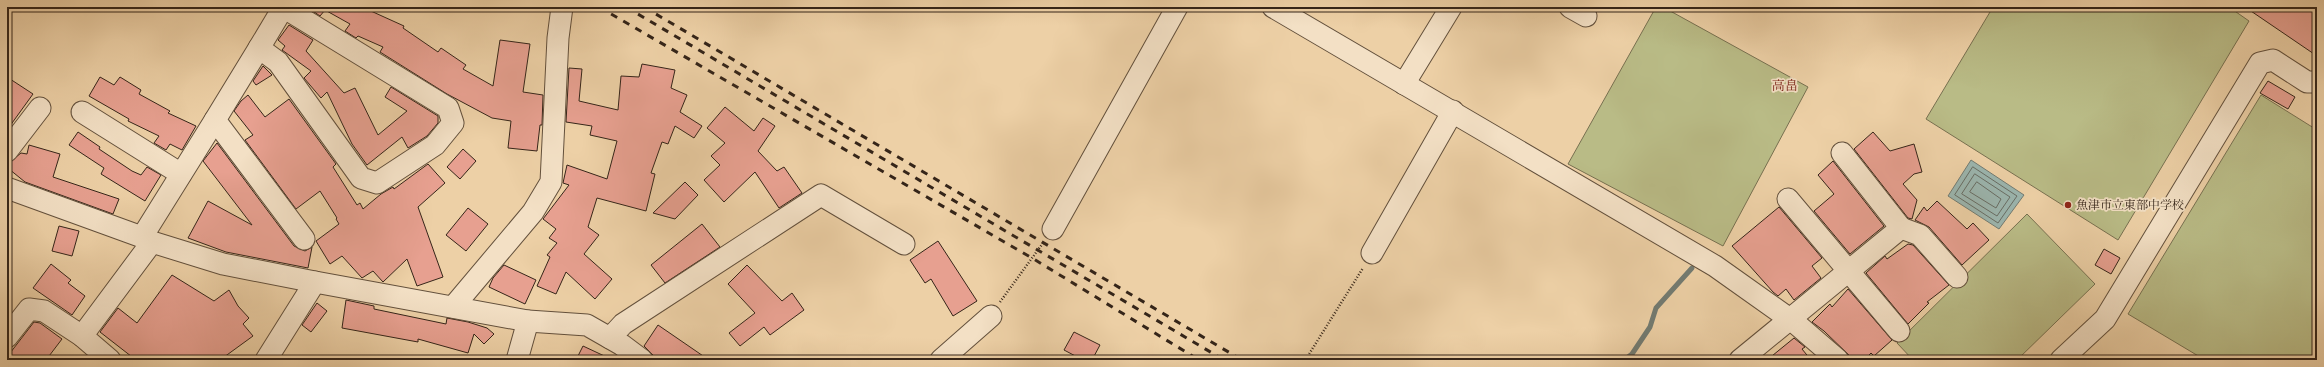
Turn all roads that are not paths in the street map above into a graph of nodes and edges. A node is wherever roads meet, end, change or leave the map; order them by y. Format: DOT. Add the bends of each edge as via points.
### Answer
graph roads {
  1 [pos="283,7"];
  2 [pos="562,7"];
  3 [pos="1177,7"];
  4 [pos="1273,7"];
  5 [pos="1450,7"];
  6 [pos="259,48"];
  7 [pos="2317,82"];
  8 [pos="1404,84"];
  9 [pos="40,108"];
  10 [pos="82,112"];
  11 [pos="1453,112"];
  12 [pos="215,120"];
  13 [pos="7,151"];
  14 [pos="1842,154"];
  15 [pos="181,174"];
  16 [pos="7,188"];
  17 [pos="1788,199"];
  18 [pos="1901,228"];
  19 [pos="1053,229"];
  20 [pos="304,239"];
  21 [pos="147,240"];
  22 [pos="904,244"];
  23 [pos="1372,253"];
  24 [pos="1849,271"];
  25 [pos="1957,277"];
  26 [pos="315,282"];
  27 [pos="453,307"];
  28 [pos="991,316"];
  29 [pos="1791,320"];
  30 [pos="528,321"];
  31 [pos="1899,330"];
  32 [pos="82,336"];
  33 [pos="7,337"];
  34 [pos="610,338"];
  35 [pos="106,359"];
  36 [pos="266,360"];
  37 [pos="517,360"];
  38 [pos="642,360"];
  39 [pos="941,360"];
  40 [pos="1740,360"];
  41 [pos="1838,360"];
  42 [pos="2061,360"];
  1 -- 6 [label="street"];
  1 -- 6 [label="street" via="448,108 453,123 435,145 377,183 361,178 278,62"];
  2 -- 27 [label="street" via="558,38 551,182 533,212"];
  3 -- 19 [label="street"];
  4 -- 8 [label="street"];
  5 -- 8 [label="street"];
  6 -- 12 [label="street"];
  7 -- 42 [label="street" via="2307,82 2274,60 2260,63 2105,319"];
  8 -- 11 [label="street"];
  9 -- 13 [label="street"];
  10 -- 15 [label="street"];
  11 -- 23 [label="street"];
  11 -- 29 [label="street" via="1715,266"];
  12 -- 15 [label="street"];
  12 -- 20 [label="street"];
  14 -- 18 [label="street"];
  15 -- 21 [label="street"];
  16 -- 21 [label="street"];
  17 -- 24 [label="street"];
  18 -- 24 [label="street"];
  18 -- 25 [label="street" via="1920,235"];
  21 -- 26 [label="street" via="223,264"];
  21 -- 32 [label="street"];
  22 -- 34 [label="street" via="821,195 623,324"];
  24 -- 29 [label="street"];
  24 -- 31 [label="street"];
  26 -- 27 [label="street"];
  26 -- 36 [label="street"];
  27 -- 30 [label="street"];
  28 -- 39 [label="street"];
  29 -- 40 [label="street"];
  29 -- 41 [label="street"];
  30 -- 34 [label="street" via="587,326"];
  30 -- 37 [label="street"];
  32 -- 33 [label="street" via="44,311 29,309"];
  32 -- 35 [label="street"];
  34 -- 38 [label="street"];
}
